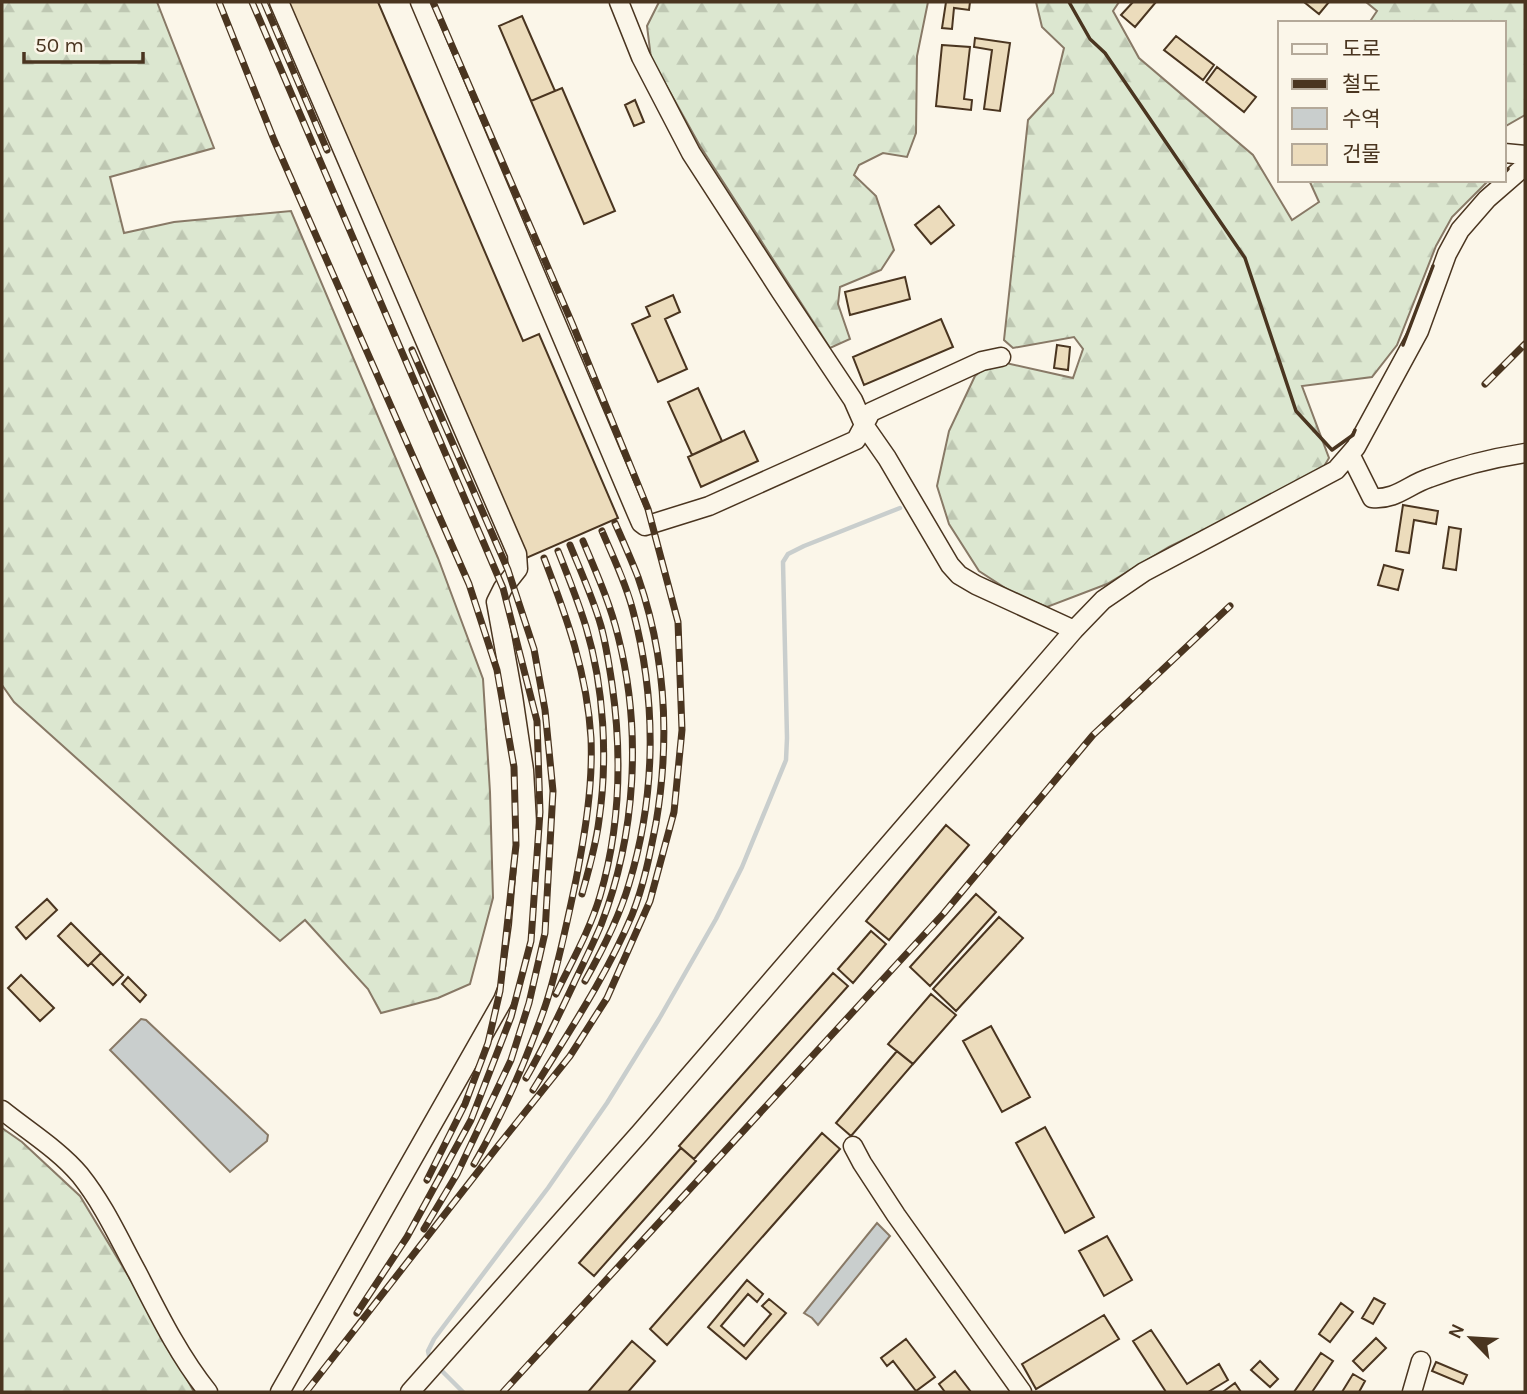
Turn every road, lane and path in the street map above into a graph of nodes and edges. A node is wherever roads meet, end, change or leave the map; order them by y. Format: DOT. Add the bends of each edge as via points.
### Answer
graph roads {
  1 [pos="279,2"];
  2 [pos="420,2"];
  3 [pos="619,2"];
  4 [pos="1506,153"];
  5 [pos="1525,155"];
  6 [pos="1525,166"];
  7 [pos="1001,357"];
  8 [pos="864,425"];
  9 [pos="1525,453"];
  10 [pos="1350,454"];
  11 [pos="1074,630"];
  12 [pos="2,1111"];
  13 [pos="853,1146"];
  14 [pos="1421,1361"];
  15 [pos="208,1392"];
  16 [pos="280,1392"];
  17 [pos="410,1392"];
  18 [pos="1023,1392"];
  19 [pos="1412,1392"];
  1 -- 16 [label="street" via="517,554 518,569 496,602 524,770 528,841 515,968 503,1000"];
  2 -- 8 [label="street" via="641,523 645,526 709,506 856,440"];
  3 -- 8 [label="street" via="641,57 691,153 853,400"];
  4 -- 5 [label="street"];
  6 -- 10 [label="street" via="1460,230 1419,331"];
  7 -- 8 [label="street" via="982,361 871,412"];
  8 -- 11 [label="street" via="959,575"];
  9 -- 10 [label="street" via="1427,478 1384,499 1373,498"];
  10 -- 11 [label="street" via="1336,470 1120,587"];
  11 -- 17 [label="street"];
  12 -- 15 [label="street" via="60,1155 100,1203 173,1340"];
  13 -- 18 [label="street" via="896,1215"];
  14 -- 19 [label="street"];
}
